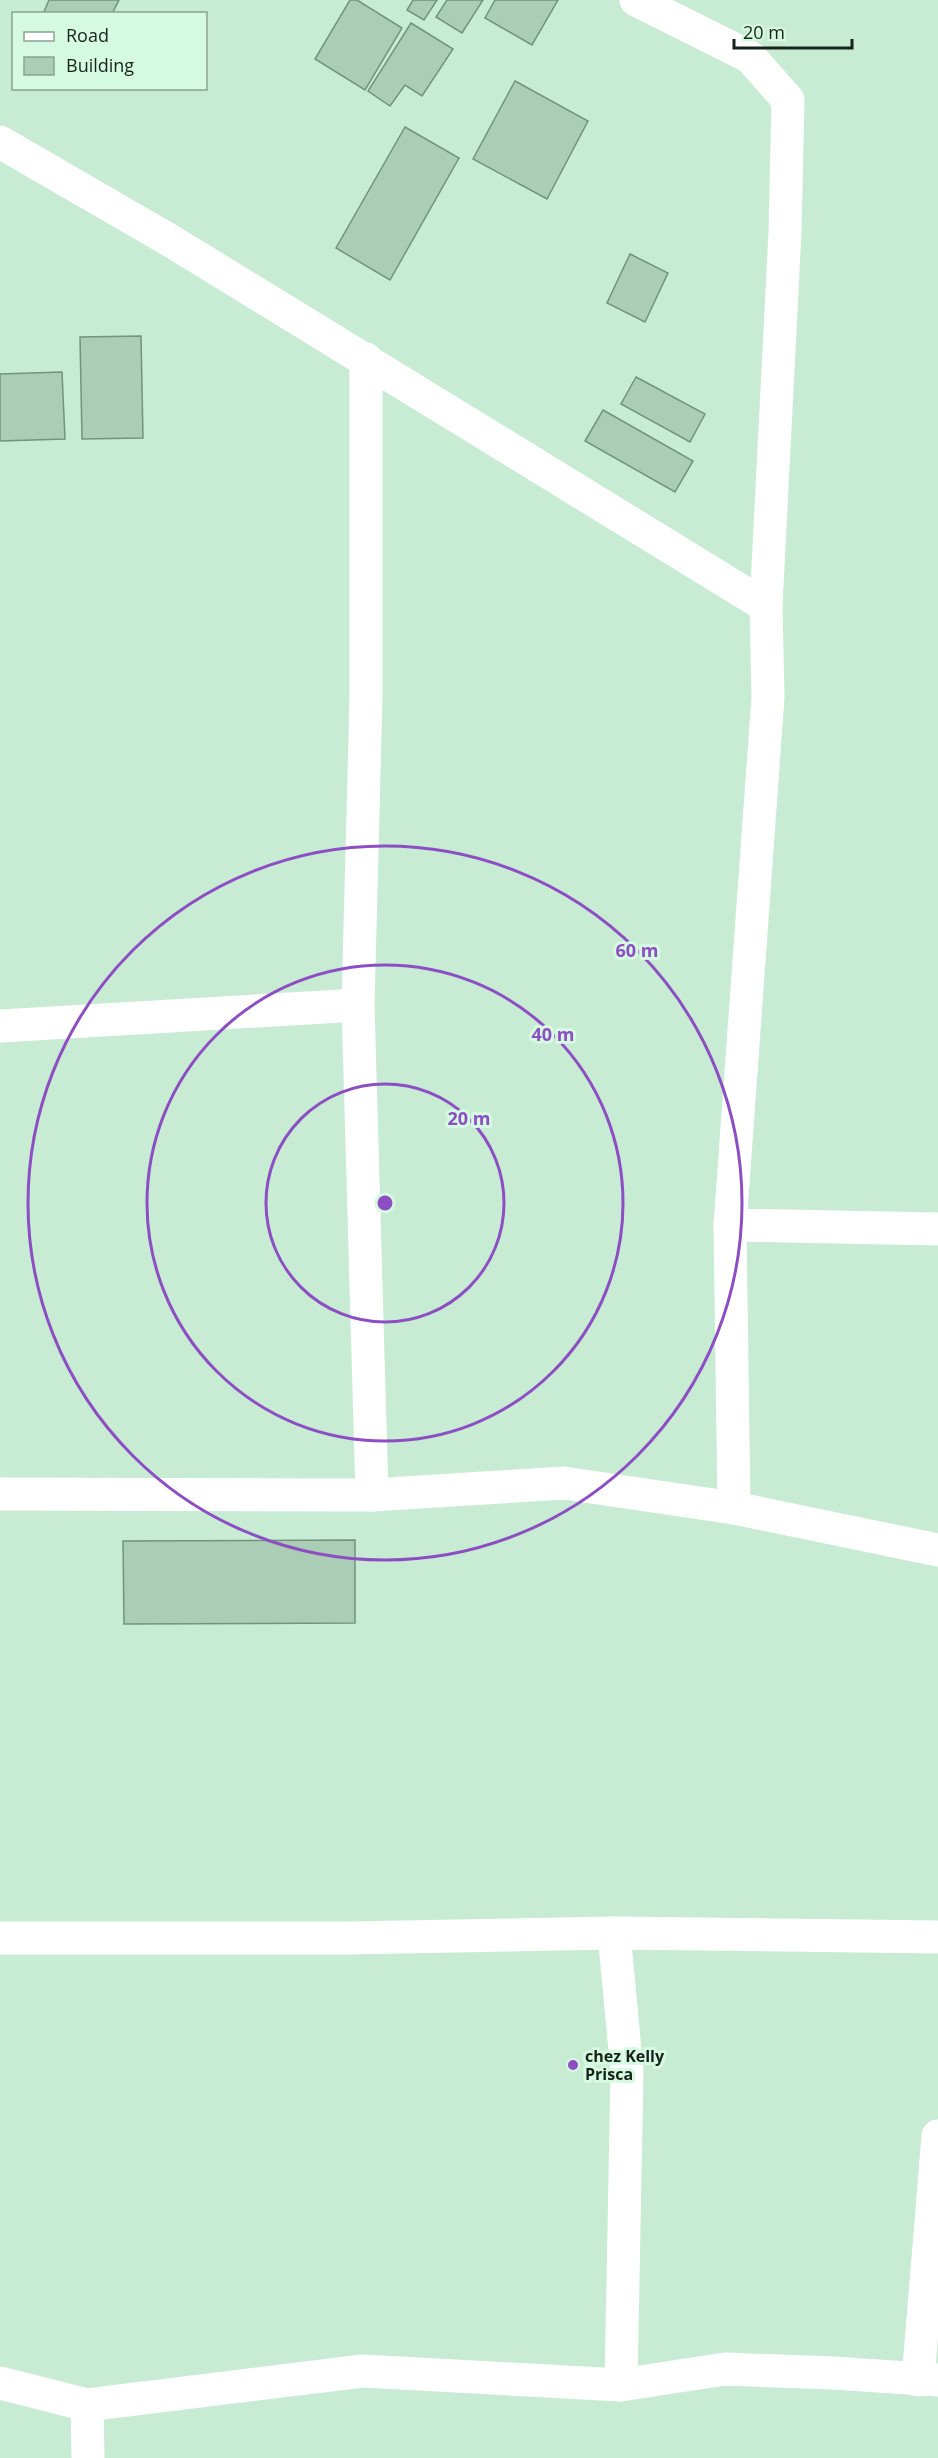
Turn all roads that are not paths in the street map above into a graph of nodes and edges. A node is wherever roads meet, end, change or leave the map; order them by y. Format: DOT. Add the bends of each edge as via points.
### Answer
graph roads {
  1 [pos="636,0"];
  2 [pos="0,142"];
  3 [pos="366,359"];
  4 [pos="766,606"];
  5 [pos="358,1005"];
  6 [pos="0,1026"];
  7 [pos="730,1225"];
  8 [pos="938,1229"];
  9 [pos="0,1494"];
  10 [pos="372,1495"];
  11 [pos="734,1508"];
  12 [pos="938,1550"];
  13 [pos="614,1933"];
  14 [pos="938,1937"];
  15 [pos="0,1938"];
  16 [pos="938,2136"];
  17 [pos="928,2380"];
  18 [pos="0,2383"];
  19 [pos="621,2385"];
  20 [pos="87,2405"];
  21 [pos="88,2458"];
  1 -- 4 [label="street" via="750,57 788,100"];
  2 -- 3 [label="street"];
  3 -- 4 [label="street"];
  3 -- 5 [label="street" via="366,697"];
  4 -- 7 [label="street" via="768,697"];
  5 -- 6 [label="street"];
  5 -- 10 [label="street"];
  7 -- 8 [label="street"];
  7 -- 11 [label="street"];
  9 -- 10 [label="street"];
  10 -- 11 [label="street" via="564,1483"];
  11 -- 12 [label="street"];
  13 -- 14 [label="street"];
  13 -- 15 [label="street"];
  13 -- 19 [label="street" via="627,2071"];
  16 -- 17 [label="street"];
  17 -- 19 [label="street" via="725,2369"];
  18 -- 20 [label="street"];
  19 -- 20 [label="street" via="363,2371"];
  20 -- 21 [label="street"];
}
